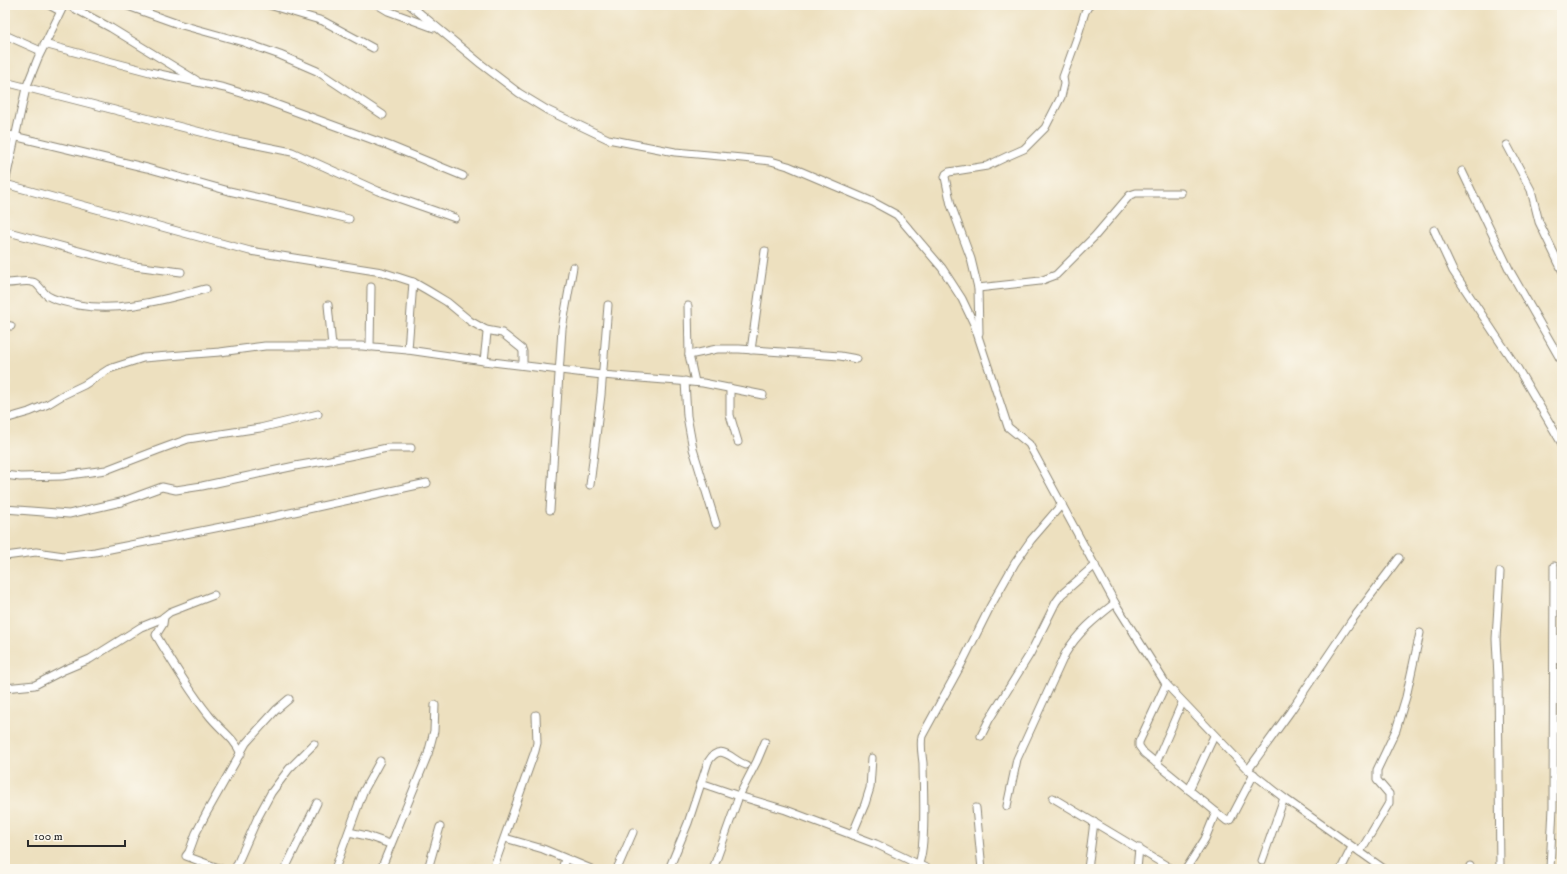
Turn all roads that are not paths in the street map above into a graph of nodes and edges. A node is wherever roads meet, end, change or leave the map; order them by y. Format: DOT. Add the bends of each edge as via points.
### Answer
graph roads {
  1 [pos="49,5"];
  2 [pos="68,5"];
  3 [pos="125,5"];
  4 [pos="269,5"];
  5 [pos="378,5"];
  6 [pos="410,5"];
  7 [pos="1089,5"];
  8 [pos="62,8"];
  9 [pos="438,29"];
  10 [pos="5,35"];
  11 [pos="43,47"];
  12 [pos="373,48"];
  13 [pos="5,82"];
  14 [pos="201,83"];
  15 [pos="26,88"];
  16 [pos="383,115"];
  17 [pos="5,134"];
  18 [pos="15,137"];
  19 [pos="1507,145"];
  20 [pos="1462,171"];
  21 [pos="463,176"];
  22 [pos="5,183"];
  23 [pos="1180,193"];
  24 [pos="455,218"];
  25 [pos="349,219"];
  26 [pos="1434,230"];
  27 [pos="5,231"];
  28 [pos="765,251"];
  29 [pos="573,266"];
  30 [pos="1562,270"];
  31 [pos="181,272"];
  32 [pos="5,282"];
  33 [pos="413,282"];
  34 [pos="371,287"];
  35 [pos="978,288"];
  36 [pos="206,289"];
  37 [pos="328,305"];
  38 [pos="608,305"];
  39 [pos="688,306"];
  40 [pos="486,330"];
  41 [pos="980,340"];
  42 [pos="332,346"];
  43 [pos="370,347"];
  44 [pos="408,350"];
  45 [pos="751,350"];
  46 [pos="689,355"];
  47 [pos="857,359"];
  48 [pos="484,361"];
  49 [pos="1562,362"];
  50 [pos="523,365"];
  51 [pos="558,370"];
  52 [pos="602,375"];
  53 [pos="685,381"];
  54 [pos="695,382"];
  55 [pos="730,388"];
  56 [pos="763,394"];
  57 [pos="318,414"];
  58 [pos="5,419"];
  59 [pos="738,442"];
  60 [pos="1562,444"];
  61 [pos="411,448"];
  62 [pos="5,475"];
  63 [pos="427,483"];
  64 [pos="590,485"];
  65 [pos="1062,504"];
  66 [pos="5,509"];
  67 [pos="550,510"];
  68 [pos="716,524"];
  69 [pos="5,556"];
  70 [pos="1399,558"];
  71 [pos="1095,565"];
  72 [pos="1554,566"];
  73 [pos="1500,572"];
  74 [pos="214,595"];
  75 [pos="1115,603"];
  76 [pos="164,617"];
  77 [pos="1420,633"];
  78 [pos="1166,684"];
  79 [pos="5,688"];
  80 [pos="289,699"];
  81 [pos="1182,702"];
  82 [pos="434,705"];
  83 [pos="536,715"];
  84 [pos="981,736"];
  85 [pos="1214,736"];
  86 [pos="765,742"];
  87 [pos="314,744"];
  88 [pos="241,754"];
  89 [pos="872,758"];
  90 [pos="380,761"];
  91 [pos="1156,763"];
  92 [pos="746,765"];
  93 [pos="1251,772"];
  94 [pos="701,782"];
  95 [pos="1189,790"];
  96 [pos="739,796"];
  97 [pos="1053,798"];
  98 [pos="1284,798"];
  99 [pos="317,803"];
  100 [pos="1007,806"];
  101 [pos="976,808"];
  102 [pos="1216,812"];
  103 [pos="1094,822"];
  104 [pos="440,827"];
  105 [pos="349,832"];
  106 [pos="633,832"];
  107 [pos="852,835"];
  108 [pos="505,838"];
  109 [pos="390,844"];
  110 [pos="1352,846"];
  111 [pos="1139,848"];
  112 [pos="1360,852"];
  113 [pos="565,859"];
  114 [pos="980,860"];
  115 [pos="1262,860"];
  116 [pos="1371,860"];
  117 [pos="915,867"];
  118 [pos="221,869"];
  119 [pos="235,869"];
  120 [pos="285,869"];
  121 [pos="335,869"];
  122 [pos="381,869"];
  123 [pos="428,869"];
  124 [pos="493,869"];
  125 [pos="562,869"];
  126 [pos="591,869"];
  127 [pos="617,869"];
  128 [pos="669,869"];
  129 [pos="713,869"];
  130 [pos="928,869"];
  131 [pos="982,869"];
  132 [pos="987,869"];
  133 [pos="1088,869"];
  134 [pos="1137,869"];
  135 [pos="1172,869"];
  136 [pos="1186,869"];
  137 [pos="1341,869"];
  138 [pos="1370,869"];
  139 [pos="1384,869"];
  140 [pos="1500,869"];
  141 [pos="1550,869"];
  1 -- 8 [label="street"];
  2 -- 14 [label="street"];
  3 -- 16 [label="street" via="178,24 243,42 317,71"];
  4 -- 12 [label="street" via="323,20"];
  5 -- 9 [label="street"];
  6 -- 9 [label="street"];
  7 -- 35 [label="street" via="1063,77 1061,97 1045,128 1024,149 987,166 946,174 951,205 971,259"];
  8 -- 11 [label="street"];
  9 -- 41 [label="street" via="519,93 547,110 608,139 675,152 771,161 795,168 886,208 903,221 942,268 962,299"];
  10 -- 11 [label="street"];
  11 -- 14 [label="street"];
  11 -- 15 [label="street"];
  13 -- 15 [label="street"];
  14 -- 21 [label="street" via="264,100"];
  15 -- 18 [label="street"];
  15 -- 24 [label="street" via="232,140 292,152 378,191"];
  17 -- 18 [label="street"];
  18 -- 22 [label="street"];
  18 -- 25 [label="street"];
  19 -- 30 [label="street" via="1531,190 1539,222"];
  20 -- 49 [label="street" via="1510,271"];
  22 -- 33 [label="street" via="250,251 382,272"];
  23 -- 35 [label="street" via="1136,193 1130,196 1056,275 1040,281"];
  26 -- 60 [label="street" via="1454,271 1518,369"];
  27 -- 31 [label="street" via="134,266"];
  28 -- 45 [label="street"];
  29 -- 51 [label="street"];
  32 -- 36 [label="street" via="35,283 52,298 78,305 111,308 137,306"];
  33 -- 40 [label="street"];
  33 -- 44 [label="street"];
  34 -- 43 [label="street"];
  35 -- 41 [label="street"];
  37 -- 42 [label="street"];
  38 -- 52 [label="street"];
  39 -- 46 [label="street"];
  40 -- 48 [label="street"];
  40 -- 50 [label="street" via="499,332 519,346 523,352"];
  41 -- 65 [label="street" via="1008,427 1029,444"];
  42 -- 43 [label="street"];
  42 -- 58 [label="street" via="265,346 143,358 109,369 84,386 48,404"];
  43 -- 44 [label="street"];
  44 -- 48 [label="street"];
  45 -- 46 [label="street" via="717,349"];
  45 -- 47 [label="street"];
  46 -- 54 [label="street"];
  48 -- 50 [label="street"];
  50 -- 51 [label="street"];
  51 -- 52 [label="street"];
  51 -- 67 [label="street"];
  52 -- 53 [label="street"];
  52 -- 64 [label="street"];
  53 -- 54 [label="street"];
  53 -- 68 [label="street" via="687,416 693,448"];
  54 -- 55 [label="street"];
  55 -- 56 [label="street"];
  55 -- 59 [label="street" via="730,415"];
  57 -- 62 [label="street" via="260,428 188,440 106,470 62,476"];
  61 -- 66 [label="street" via="387,448 202,486 176,490 162,487 121,502 69,514"];
  63 -- 69 [label="street" via="95,552 64,556 36,552"];
  65 -- 71 [label="street"];
  65 -- 117 [label="street" via="1015,563 922,736 920,748 924,831 922,851"];
  70 -- 93 [label="street" via="1352,620"];
  71 -- 75 [label="street"];
  71 -- 84 [label="street" via="1056,602 1030,654"];
  72 -- 141 [label="street" via="1553,806"];
  73 -- 140 [label="street" via="1496,639"];
  74 -- 76 [label="street" via="170,612"];
  75 -- 78 [label="street"];
  75 -- 100 [label="street" via="1081,631 1065,654 1017,759"];
  76 -- 79 [label="street" via="141,627 90,659 35,685"];
  76 -- 88 [label="street" via="156,635 208,714 237,743"];
  77 -- 112 [label="street" via="1398,723 1377,770 1377,780 1389,794 1389,803"];
  78 -- 81 [label="street"];
  78 -- 91 [label="street" via="1139,742 1141,749"];
  80 -- 88 [label="street" via="254,733"];
  81 -- 85 [label="street"];
  81 -- 91 [label="street"];
  82 -- 109 [label="street" via="434,731 428,754"];
  83 -- 108 [label="street" via="535,751"];
  85 -- 93 [label="street"];
  85 -- 95 [label="street"];
  86 -- 96 [label="street"];
  87 -- 119 [label="street" via="270,793"];
  88 -- 118 [label="street" via="207,812 186,856"];
  89 -- 107 [label="street" via="870,788"];
  90 -- 105 [label="street" via="363,792"];
  91 -- 95 [label="street"];
  92 -- 94 [label="street" via="723,752 717,753 708,762"];
  93 -- 98 [label="street"];
  93 -- 102 [label="street" via="1230,820 1227,821"];
  94 -- 96 [label="street"];
  94 -- 128 [label="street"];
  95 -- 102 [label="street"];
  96 -- 107 [label="street" via="786,810"];
  96 -- 129 [label="street"];
  97 -- 103 [label="street"];
  98 -- 110 [label="street"];
  98 -- 115 [label="street"];
  99 -- 120 [label="street"];
  101 -- 114 [label="street"];
  102 -- 136 [label="street" via="1205,839"];
  103 -- 111 [label="street"];
  103 -- 133 [label="street"];
  104 -- 123 [label="street"];
  105 -- 109 [label="street"];
  105 -- 121 [label="street"];
  106 -- 127 [label="street"];
  107 -- 117 [label="street" via="876,844"];
  108 -- 113 [label="street" via="537,847"];
  108 -- 124 [label="street"];
  109 -- 122 [label="street"];
  110 -- 112 [label="street"];
  110 -- 137 [label="street"];
  111 -- 134 [label="street"];
  111 -- 135 [label="street"];
  112 -- 116 [label="street"];
  113 -- 125 [label="street"];
  113 -- 126 [label="street"];
  114 -- 131 [label="street"];
  114 -- 132 [label="street"];
  116 -- 138 [label="street"];
  116 -- 139 [label="street"];
  117 -- 130 [label="street"];
}
